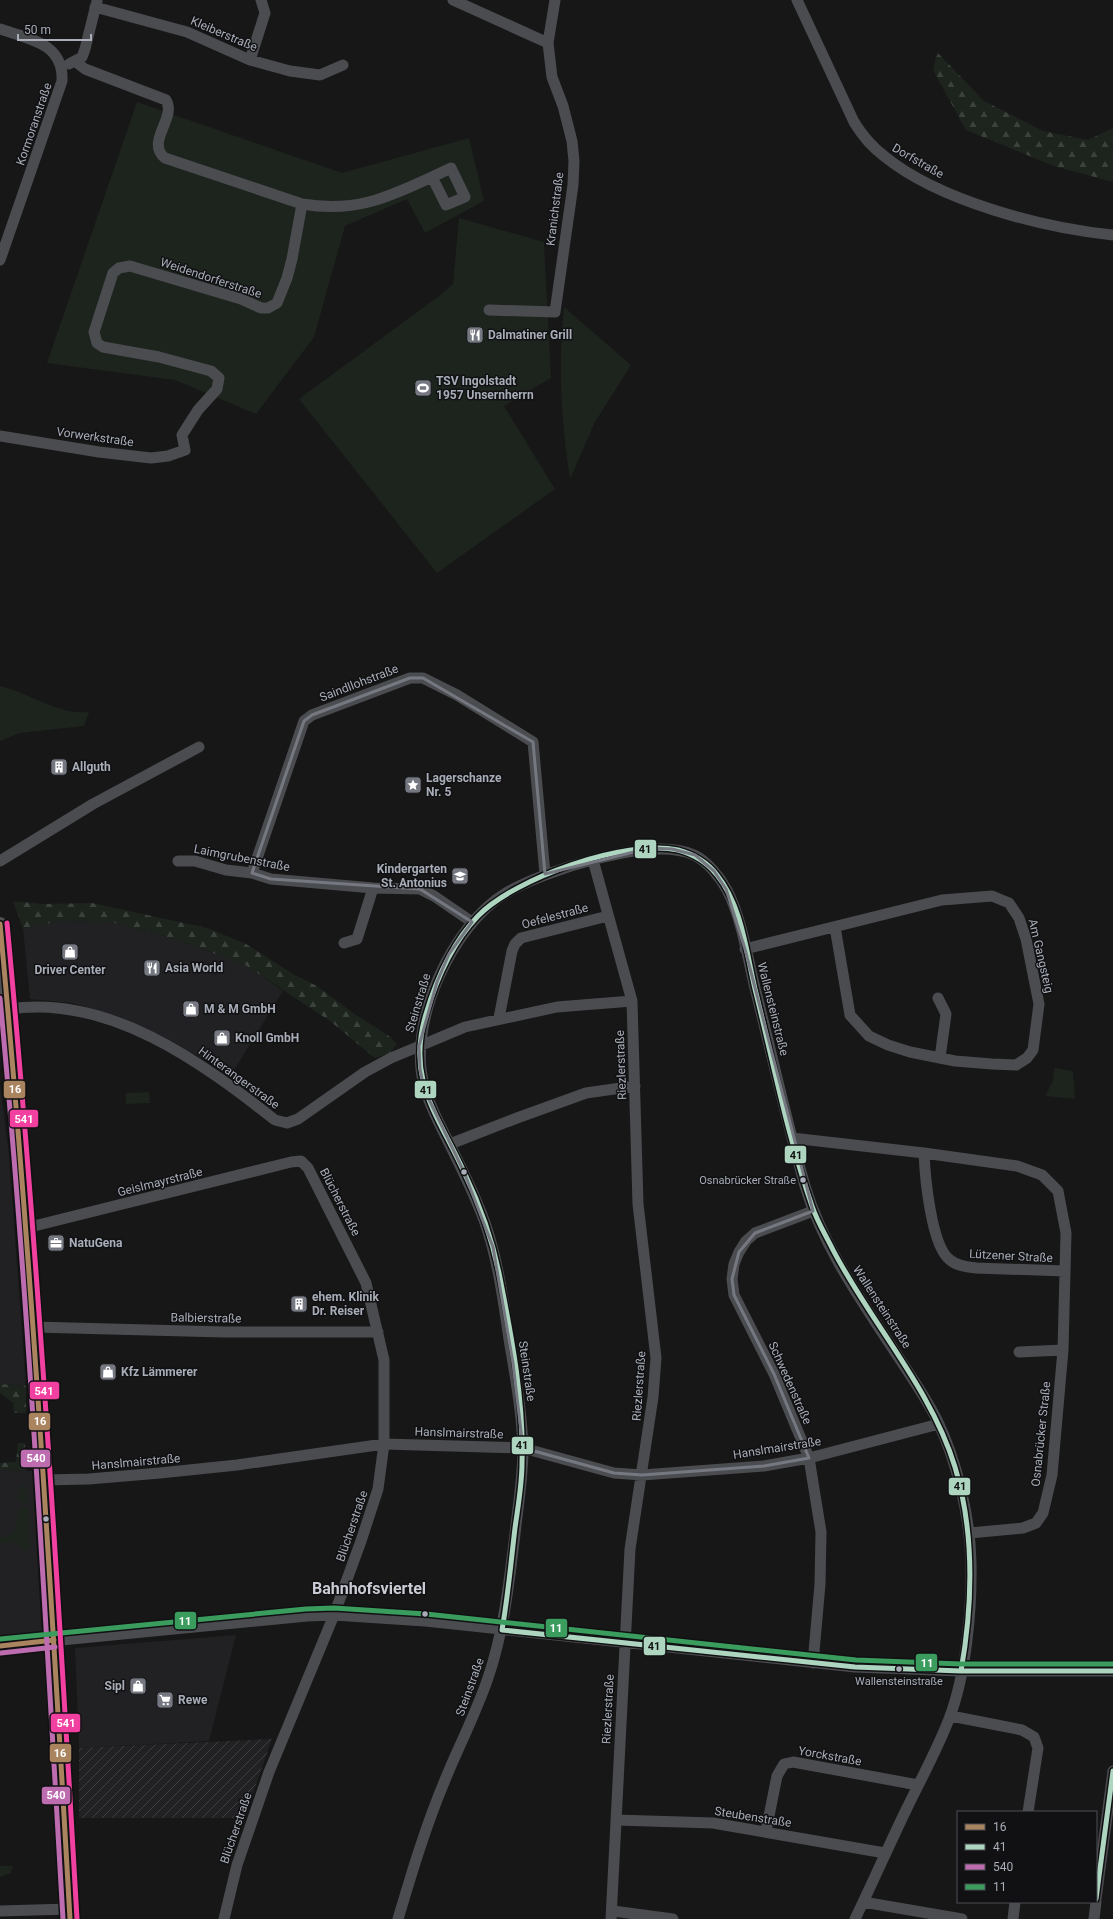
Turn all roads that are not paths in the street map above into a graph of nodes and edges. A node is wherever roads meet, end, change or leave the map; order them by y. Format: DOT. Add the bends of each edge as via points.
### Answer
graph roads {
  1 [pos="261,0"];
  2 [pos="453,0"];
  3 [pos="555,0"];
  4 [pos="797,0"];
  5 [pos="96,3"];
  6 [pos="0,29"];
  7 [pos="548,43"];
  8 [pos="250,60"];
  9 [pos="76,62"];
  10 [pos="61,65"];
  11 [pos="343,65"];
  12 [pos="432,177"];
  13 [pos="302,204"];
  14 [pos="1113,235"];
  15 [pos="0,260"];
  16 [pos="489,310"];
  17 [pos="0,436"];
  18 [pos="185,450"];
  19 [pos="199,747"];
  20 [pos="593,860"];
  21 [pos="0,861"];
  22 [pos="178,861"];
  23 [pos="252,873"];
  24 [pos="545,874"];
  25 [pos="373,888"];
  26 [pos="608,916"];
  27 [pos="472,922"];
  28 [pos="0,924"];
  29 [pos="835,927"];
  30 [pos="344,943"];
  31 [pos="745,949"];
  32 [pos="938,998"];
  33 [pos="632,1001"];
  34 [pos="8,1010"];
  35 [pos="499,1018"];
  36 [pos="419,1046"];
  37 [pos="940,1058"];
  38 [pos="635,1086"];
  39 [pos="792,1138"];
  40 [pos="450,1144"];
  41 [pos="924,1153"];
  42 [pos="301,1161"];
  43 [pos="813,1211"];
  44 [pos="26,1228"];
  45 [pos="1065,1271"];
  46 [pos="34,1327"];
  47 [pos="378,1332"];
  48 [pos="1063,1350"];
  49 [pos="1019,1352"];
  50 [pos="939,1424"];
  51 [pos="384,1444"];
  52 [pos="523,1448"];
  53 [pos="809,1458"];
  54 [pos="642,1475"];
  55 [pos="44,1480"];
  56 [pos="970,1532"];
  57 [pos="334,1615"];
  58 [pos="502,1630"];
  59 [pos="54,1640"];
  60 [pos="624,1642"];
  61 [pos="0,1646"];
  62 [pos="813,1663"];
  63 [pos="961,1671"];
  64 [pos="1113,1671"];
  65 [pos="951,1716"];
  66 [pos="1113,1771"];
  67 [pos="918,1785"];
  68 [pos="1028,1811"];
  69 [pos="616,1820"];
  70 [pos="766,1831"];
  71 [pos="885,1853"];
  72 [pos="1097,1891"];
  73 [pos="863,1902"];
  74 [pos="1015,1903"];
  75 [pos="1096,1903"];
  76 [pos="0,1911"];
  77 [pos="70,1914"];
  78 [pos="612,1915"];
  79 [pos="224,1919"];
  80 [pos="398,1919"];
  81 [pos="673,1919"];
  82 [pos="855,1919"];
  83 [pos="962,1919"];
  84 [pos="1013,1919"];
  85 [pos="1094,1919"];
  1 -- 8 [label="street" via="264,13"];
  2 -- 7 [label="street"];
  3 -- 7 [label="street, Kranichstraße"];
  4 -- 14 [label="street, Dorfstraße" via="854,122 884,156 932,185 994,210 1043,223"];
  5 -- 8 [label="street, Kleiberstraße" via="187,32"];
  5 -- 9 [label="street" via="85,49 82,57"];
  6 -- 10 [label="street" via="50,48"];
  7 -- 16 [label="street, Kranichstraße" via="552,77 563,106 574,161 573,185 555,312"];
  8 -- 11 [label="street, Kleiberstraße" via="290,71 320,75"];
  9 -- 10 [label="street"];
  9 -- 13 [label="street" via="85,69 166,100 168,109 158,144 160,154 165,158"];
  10 -- 15 [label="street, Kormoranstraße" via="62,81"];
  12 -- 13 [label="street" via="370,203 343,207"];
  13 -- 18 [label="street, Weidendorferstraße" via="287,278 277,303 268,308 261,308 241,299 130,266 119,268 111,276 94,332 97,343 104,347 211,370 219,378 217,389 198,410 182,435"];
  17 -- 18 [label="street, Vorwerkstraße" via="151,458"];
  19 -- 21 [label="street" via="93,804"];
  20 -- 24 [label="street, Wallensteinstraße"];
  20 -- 26 [label="street, Riezlerstraße"];
  20 -- 31 [label="street, Wallensteinstraße" via="650,848 672,849 695,855 714,871 726,889"];
  22 -- 23 [label="street, Laimgrubenstraße" via="195,861 226,870"];
  23 -- 24 [label="street, Saindllohstraße" via="304,721 312,715 410,678 423,678 457,695 533,742"];
  23 -- 25 [label="street, Laimgrubenstraße" via="271,879"];
  24 -- 27 [label="street, Steinstraße" via="501,896"];
  25 -- 27 [label="street, Laimgrubenstraße" via="420,889"];
  25 -- 30 [label="street" via="357,938"];
  26 -- 33 [label="street, Riezlerstraße"];
  26 -- 35 [label="street, Oefelestraße" via="520,938 512,951"];
  27 -- 36 [label="street, Steinstraße" via="450,954 437,982"];
  28 -- 34 [label="main road"];
  29 -- 31 [label="street, Am Gangsteig"];
  29 -- 37 [label="street, Am Gangsteig" via="850,1015 869,1036 910,1052"];
  29 -- 37 [label="street, Am Gangsteig" via="942,900 992,896 1009,902 1019,918 1026,939 1039,1004 1033,1050 1027,1058 1016,1065"];
  31 -- 39 [label="street, Wallensteinstraße"];
  32 -- 37 [label="street" via="946,1014"];
  33 -- 35 [label="street" via="557,1007"];
  33 -- 38 [label="street, Riezlerstraße"];
  34 -- 36 [label="street, Hinterangerstraße" via="67,1008 129,1028 175,1049 215,1073 275,1120 287,1123 298,1119 365,1072"];
  34 -- 44 [label="main road"];
  35 -- 36 [label="street" via="465,1027"];
  36 -- 40 [label="street, Steinstraße" via="424,1089"];
  38 -- 40 [label="street" via="586,1093"];
  38 -- 54 [label="street, Riezlerstraße" via="638,1204 656,1358"];
  39 -- 41 [label="street, Osnabrücker Straße"];
  39 -- 43 [label="street, Wallensteinstraße"];
  40 -- 52 [label="street, Steinstraße" via="482,1214 493,1250 513,1363"];
  41 -- 45 [label="street, Osnabrücker Straße" via="1017,1166 1042,1175 1058,1191 1066,1233"];
  41 -- 45 [label="street, Lützener Straße" via="925,1180 931,1214 942,1252 950,1260 976,1268"];
  42 -- 44 [label="street, Geislmayrstraße"];
  42 -- 47 [label="street, Blücherstraße" via="308,1168 366,1283"];
  43 -- 50 [label="street, Wallensteinstraße" via="844,1274"];
  43 -- 53 [label="street, Schwedenstraße" via="755,1233 739,1252 732,1279 734,1295 774,1374"];
  44 -- 46 [label="main road"];
  45 -- 48 [label="street, Osnabrücker Straße"];
  46 -- 47 [label="street, Balbierstraße" via="224,1332"];
  46 -- 55 [label="main road"];
  47 -- 51 [label="street, Blücherstraße" via="384,1360"];
  48 -- 49 [label="street"];
  48 -- 56 [label="street, Osnabrücker Straße" via="1052,1475 1044,1513 1036,1522 1023,1528"];
  50 -- 53 [label="street, Hanslmairstraße"];
  50 -- 56 [label="street, Wallensteinstraße" via="955,1470"];
  51 -- 52 [label="street, Hanslmairstraße"];
  51 -- 55 [label="street, Hanslmairstraße" via="238,1465 89,1479"];
  51 -- 57 [label="street, Blücherstraße" via="378,1489"];
  52 -- 54 [label="street, Hanslmairstraße" via="614,1473"];
  52 -- 58 [label="street, Steinstraße" via="520,1495"];
  53 -- 54 [label="street, Hanslmairstraße" via="764,1466"];
  53 -- 62 [label="street, Schwedenstraße" via="821,1532 820,1584"];
  54 -- 60 [label="street, Riezlerstraße" via="630,1549"];
  55 -- 59 [label="main road"];
  56 -- 63 [label="street, Wallensteinstraße" via="971,1600"];
  57 -- 58 [label="street"];
  57 -- 59 [label="street"];
  57 -- 79 [label="street, Blücherstraße" via="267,1780 236,1865"];
  58 -- 60 [label="street"];
  58 -- 80 [label="street, Steinstraße" via="474,1717 445,1778 420,1843"];
  59 -- 61 [label="street"];
  59 -- 77 [label="main road"];
  60 -- 62 [label="street"];
  60 -- 69 [label="street, Riezlerstraße"];
  62 -- 63 [label="street"];
  63 -- 64 [label="street"];
  63 -- 65 [label="street, Wallensteinstraße"];
  65 -- 67 [label="street, Wallensteinstraße"];
  65 -- 68 [label="street" via="1022,1730 1034,1737 1038,1748"];
  66 -- 72 [label="street"];
  67 -- 70 [label="street, Yorckstraße" via="793,1762 784,1764 777,1776"];
  67 -- 71 [label="street, Wallensteinstraße"];
  69 -- 70 [label="street, Steubenstraße" via="713,1823"];
  69 -- 78 [label="street, Riezlerstraße"];
  70 -- 71 [label="street, Steubenstraße"];
  71 -- 73 [label="street, Wallensteinstraße"];
  73 -- 82 [label="street, Wallensteinstraße"];
  73 -- 83 [label="street"];
  74 -- 84 [label="street"];
  75 -- 85 [label="street"];
  76 -- 77 [label="street"];
  78 -- 81 [label="street"];
}
